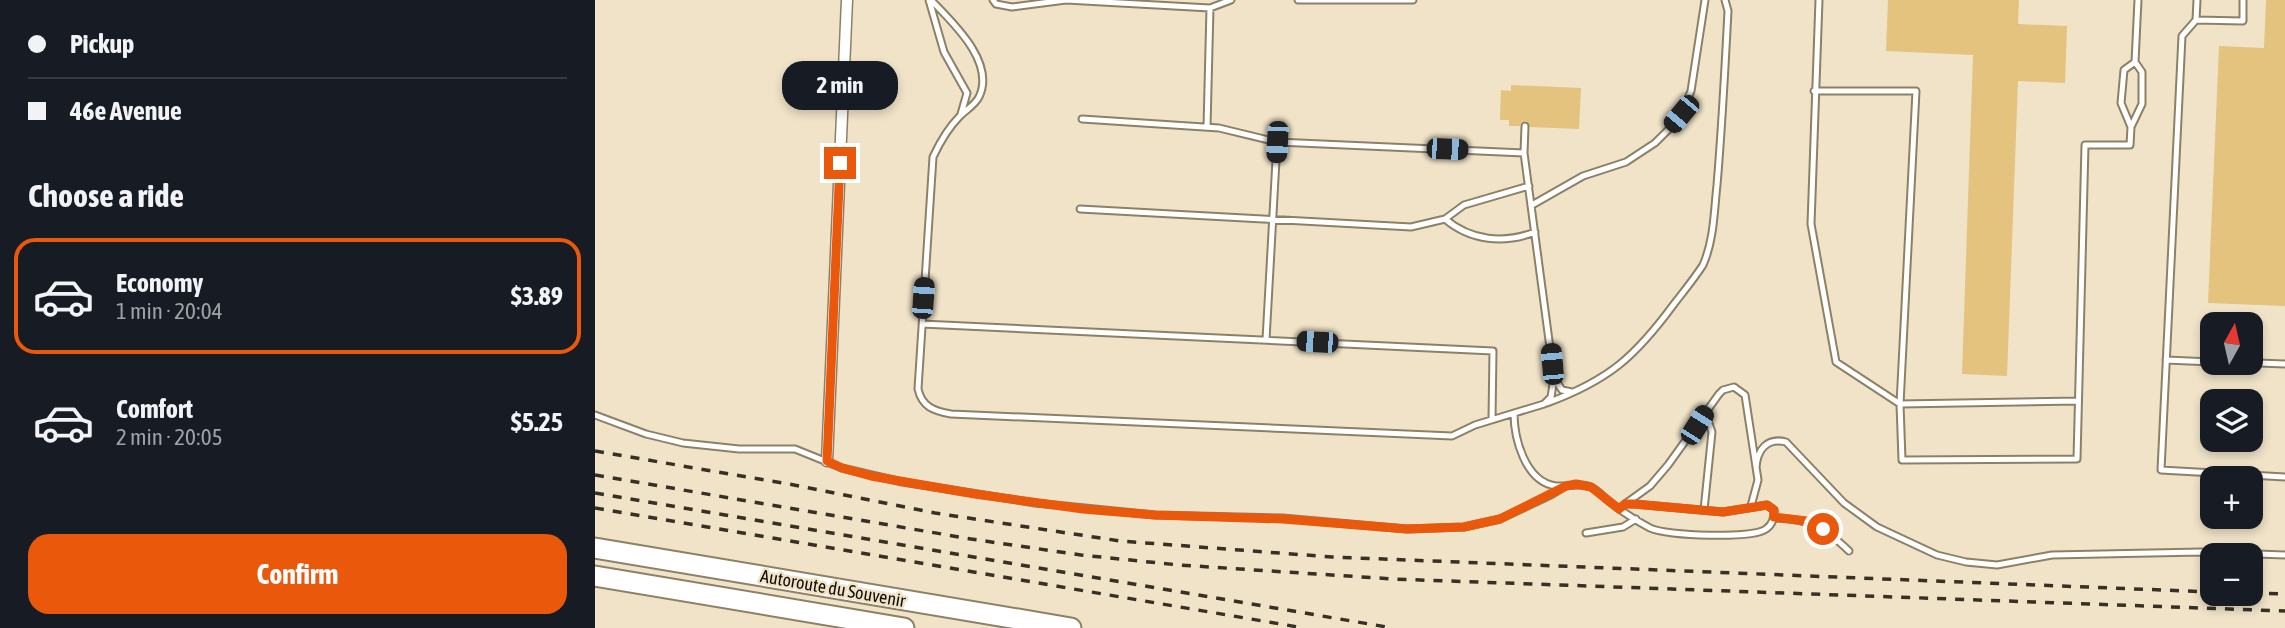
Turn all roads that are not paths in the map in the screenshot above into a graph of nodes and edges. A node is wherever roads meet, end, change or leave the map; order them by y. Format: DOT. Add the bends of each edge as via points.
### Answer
graph roads {
  1 [pos="847,0"];
  2 [pos="930,0"];
  3 [pos="993,0"];
  4 [pos="1231,0"];
  5 [pos="1298,0"];
  6 [pos="1413,0"];
  7 [pos="1705,0"];
  8 [pos="1725,0"];
  9 [pos="1819,0"];
  10 [pos="2138,0"];
  11 [pos="2197,0"];
  12 [pos="2243,0"];
  13 [pos="1210,8"];
  14 [pos="2196,20"];
  15 [pos="2135,62"];
  16 [pos="1814,91"];
  17 [pos="959,117"];
  18 [pos="1082,119"];
  19 [pos="1207,127"];
  20 [pos="1525,127"];
  21 [pos="2131,127"];
  22 [pos="1277,142"];
  23 [pos="1524,153"];
  24 [pos="1529,186"];
  25 [pos="1532,205"];
  26 [pos="1080,209"];
  27 [pos="1445,219"];
  28 [pos="1273,220"];
  29 [pos="1535,232"];
  30 [pos="922,324"];
  31 [pos="1266,340"];
  32 [pos="2166,360"];
  33 [pos="2200,361"];
  34 [pos="2263,363"];
  35 [pos="2285,364"];
  36 [pos="1554,378"];
  37 [pos="1575,393"];
  38 [pos="2077,401"];
  39 [pos="1544,404"];
  40 [pos="1901,404"];
  41 [pos="1705,412"];
  42 [pos="1514,413"];
  43 [pos="595,415"];
  44 [pos="1492,419"];
  45 [pos="827,461"];
  46 [pos="1756,468"];
  47 [pos="2285,477"];
  48 [pos="1566,486"];
  49 [pos="1622,506"];
  50 [pos="1751,506"];
  51 [pos="1704,510"];
  52 [pos="1774,517"];
  53 [pos="1636,519"];
  54 [pos="1586,533"];
  55 [pos="595,548"];
  56 [pos="1849,551"];
  57 [pos="2285,555"];
  58 [pos="595,576"];
  59 [pos="904,628"];
  60 [pos="1071,628"];
  1 -- 45 [label="street"];
  2 -- 17 [label="lane" via="944,52 967,93"];
  2 -- 17 [label="lane" via="967,40 980,65 979,97"];
  3 -- 13 [label="lane" via="1012,7 1066,0"];
  4 -- 13 [label="lane"];
  5 -- 6 [label="lane"];
  7 -- 25 [label="lane" via="1692,88 1676,121 1643,153 1583,176"];
  8 -- 37 [label="lane" via="1721,138 1708,254 1634,354"];
  9 -- 16 [label="lane"];
  10 -- 15 [label="lane"];
  11 -- 14 [label="lane"];
  12 -- 14 [label="lane" via="2242,21"];
  13 -- 19 [label="lane"];
  14 -- 32 [label="lane" via="2182,36"];
  15 -- 21 [label="lane" via="2142,72 2142,104"];
  15 -- 21 [label="lane" via="2124,70 2121,103"];
  16 -- 40 [label="lane" via="1811,224 1836,362"];
  16 -- 40 [label="lane" via="1916,91"];
  17 -- 30 [label="lane" via="933,157"];
  18 -- 19 [label="lane"];
  19 -- 22 [label="lane"];
  20 -- 23 [label="lane"];
  21 -- 38 [label="lane" via="2130,145 2085,145"];
  22 -- 23 [label="lane"];
  22 -- 28 [label="lane"];
  23 -- 24 [label="lane"];
  24 -- 25 [label="lane"];
  24 -- 27 [label="lane" via="1464,205"];
  25 -- 29 [label="lane"];
  26 -- 28 [label="lane"];
  27 -- 28 [label="lane" via="1411,227"];
  27 -- 29 [label="lane" via="1466,232 1491,239"];
  28 -- 31 [label="lane"];
  29 -- 36 [label="lane"];
  30 -- 31 [label="lane"];
  30 -- 44 [label="lane" via="918,388 924,403 939,412 1451,436"];
  31 -- 44 [label="lane" via="1493,351"];
  32 -- 33 [label="lane"];
  32 -- 47 [label="lane" via="2161,470"];
  34 -- 35 [label="lane"];
  36 -- 37 [label="lane" via="1564,392"];
  36 -- 39 [label="lane" via="1551,397"];
  37 -- 39 [label="lane"];
  38 -- 40 [label="lane"];
  38 -- 40 [label="lane" via="2077,459 1902,460"];
  39 -- 42 [label="lane"];
  41 -- 46 [label="lane" via="1723,390 1734,387 1742,391"];
  41 -- 49 [label="lane" via="1668,466"];
  41 -- 51 [label="lane" via="1713,432"];
  42 -- 44 [label="lane"];
  42 -- 48 [label="lane" via="1514,431 1526,461 1543,481"];
  43 -- 45 [label="lane" via="683,443 795,449"];
  45 -- 48 [label="lane" via="902,482 1071,508 1407,529 1487,523"];
  46 -- 50 [label="lane" via="1758,487"];
  46 -- 57 [label="lane" via="1766,444 1786,442 1844,503 1877,527 1937,555 1966,562 1997,565 2052,555"];
  48 -- 49 [label="lane" via="1591,487"];
  49 -- 51 [label="lane"];
  49 -- 53 [label="lane"];
  50 -- 51 [label="lane" via="1723,512"];
  50 -- 52 [label="lane" via="1767,505 1774,510"];
  52 -- 53 [label="lane" via="1766,529 1749,535 1663,533"];
  52 -- 56 [label="lane" via="1816,524"];
  53 -- 54 [label="lane" via="1623,527"];
  55 -- 60 [label="highway, Autoroute du Souvenir"];
  58 -- 59 [label="highway, Autoroute du Souvenir"];
}
